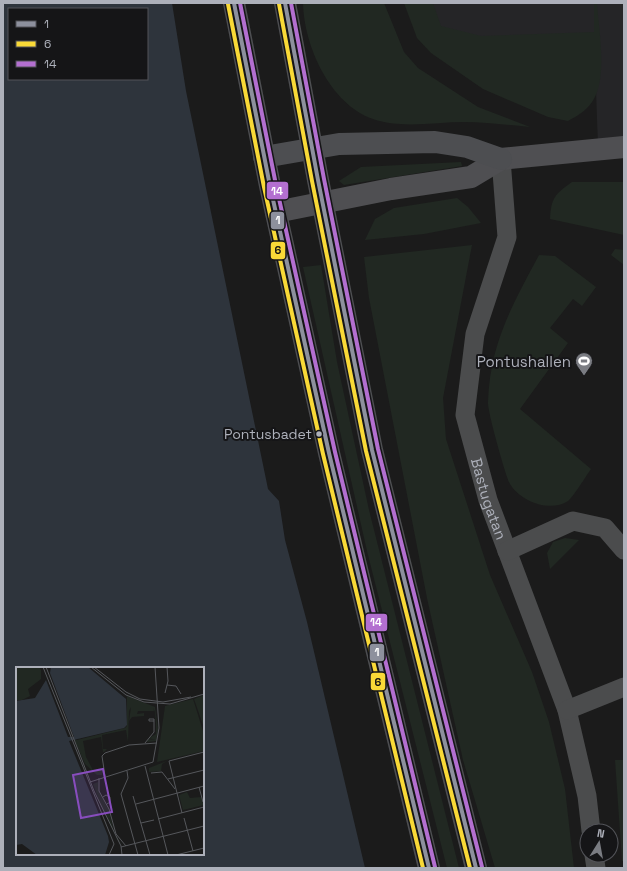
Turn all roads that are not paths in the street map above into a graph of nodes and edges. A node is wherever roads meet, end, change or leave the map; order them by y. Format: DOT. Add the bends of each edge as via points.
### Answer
graph roads {
  1 [pos="234,3"];
  2 [pos="285,3"];
  3 [pos="312,147"];
  4 [pos="624,147"];
  5 [pos="264,156"];
  6 [pos="501,159"];
  7 [pos="323,203"];
  8 [pos="276,212"];
  9 [pos="624,550"];
  10 [pos="507,551"];
  11 [pos="624,687"];
  12 [pos="567,710"];
  13 [pos="591,823"];
  14 [pos="429,868"];
  15 [pos="476,868"];
  1 -- 5 [label="main road"];
  2 -- 3 [label="main road"];
  3 -- 5 [label="main road"];
  3 -- 6 [label="main road" via="435,142 467,146"];
  3 -- 7 [label="main road"];
  4 -- 6 [label="street"];
  5 -- 8 [label="main road"];
  6 -- 7 [label="street" via="471,177 391,189"];
  6 -- 10 [label="street, Bastugatan" via="507,237 475,334 465,414 488,500"];
  7 -- 8 [label="street"];
  7 -- 15 [label="main road" via="372,450"];
  8 -- 14 [label="main road" via="328,453"];
  9 -- 10 [label="street" via="605,528 573,521"];
  10 -- 12 [label="street, Bastugatan"];
  11 -- 12 [label="street"];
  12 -- 13 [label="street, Bastugatan"];
}
